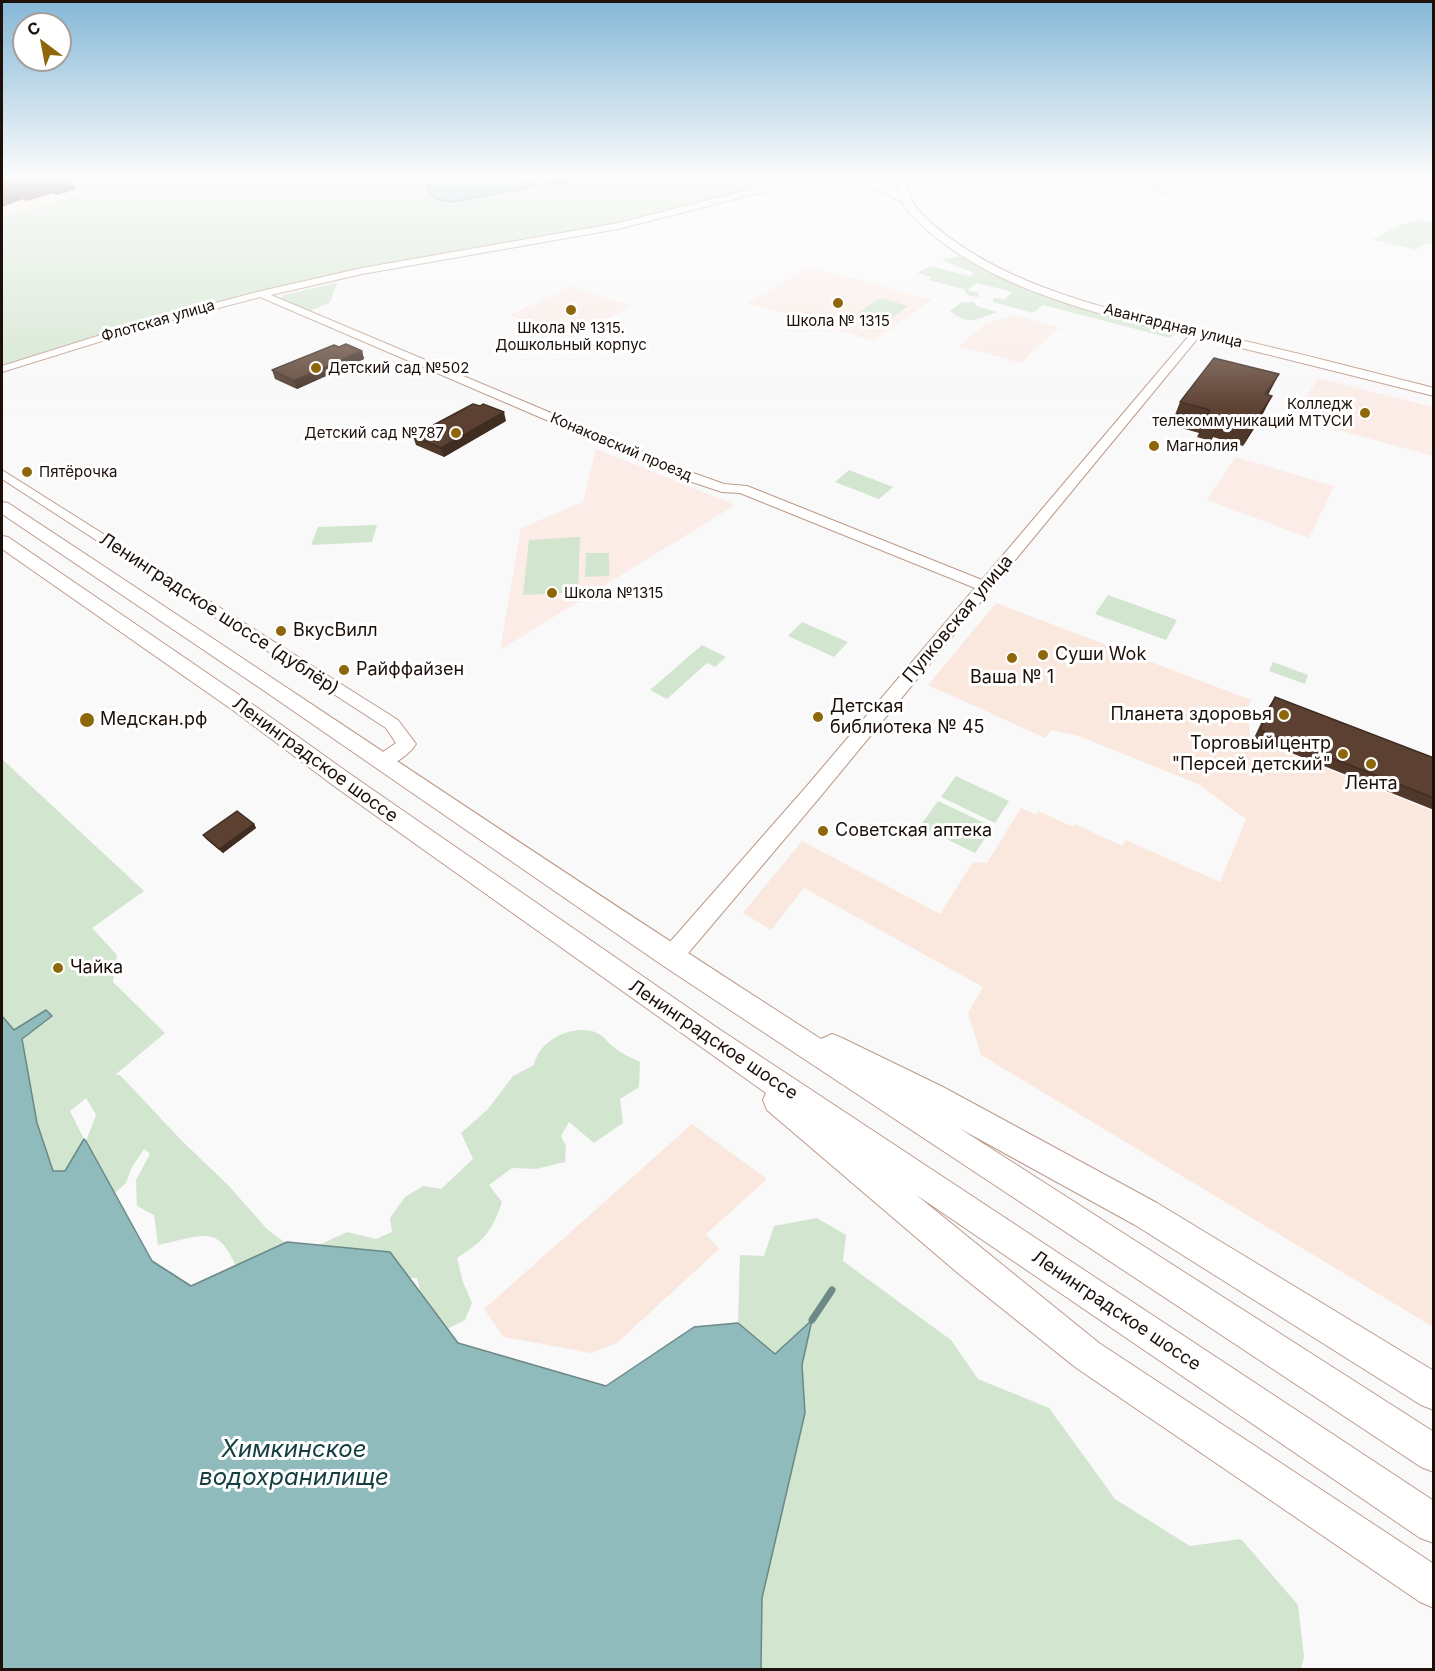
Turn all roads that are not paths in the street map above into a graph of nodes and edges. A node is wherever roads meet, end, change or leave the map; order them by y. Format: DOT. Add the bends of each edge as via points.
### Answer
graph roads {
  1 [pos="452,255"];
  2 [pos="970,255"];
  3 [pos="261,294"];
  4 [pos="1197,333"];
  5 [pos="2,369"];
  6 [pos="1434,392"];
  7 [pos="2,474"];
  8 [pos="2,507"];
  9 [pos="2,541"];
  10 [pos="985,587"];
  11 [pos="383,761"];
  12 [pos="671,957"];
  13 [pos="738,1002"];
  14 [pos="709,1038"];
  15 [pos="1434,1392"];
  16 [pos="1434,1454"];
  17 [pos="1434,1524"];
  18 [pos="1434,1588"];
  1 -- 3 [label="street, Флотская улица"];
  2 -- 4 [label="main road, Авангардная улица" via="999,271 1098,307"];
  3 -- 5 [label="street, Флотская улица" via="143,325"];
  3 -- 10 [label="street, Конаковский проезд" via="630,452 715,486 742,489"];
  4 -- 6 [label="main road, Авангардная улица"];
  4 -- 10 [label="street, Пулковская улица"];
  7 -- 11 [label="street, Ленинградское шоссе (дублёр)" via="392,724 407,744"];
  8 -- 11 [label="main road, Ленинградское шоссе"];
  9 -- 14 [label="main road, Ленинградское шоссе"];
  10 -- 12 [label="street, Пулковская улица"];
  11 -- 12 [label="main road, Ленинградское шоссе"];
  12 -- 13 [label="main road, Ленинградское шоссе"];
  13 -- 15 [label="main road" via="933,1097 1146,1214"];
  13 -- 16 [label="main road, Ленинградское шоссе"];
  14 -- 17 [label="main road, Ленинградское шоссе"];
  14 -- 18 [label="main road" via="820,1137 1087,1355"];
}
